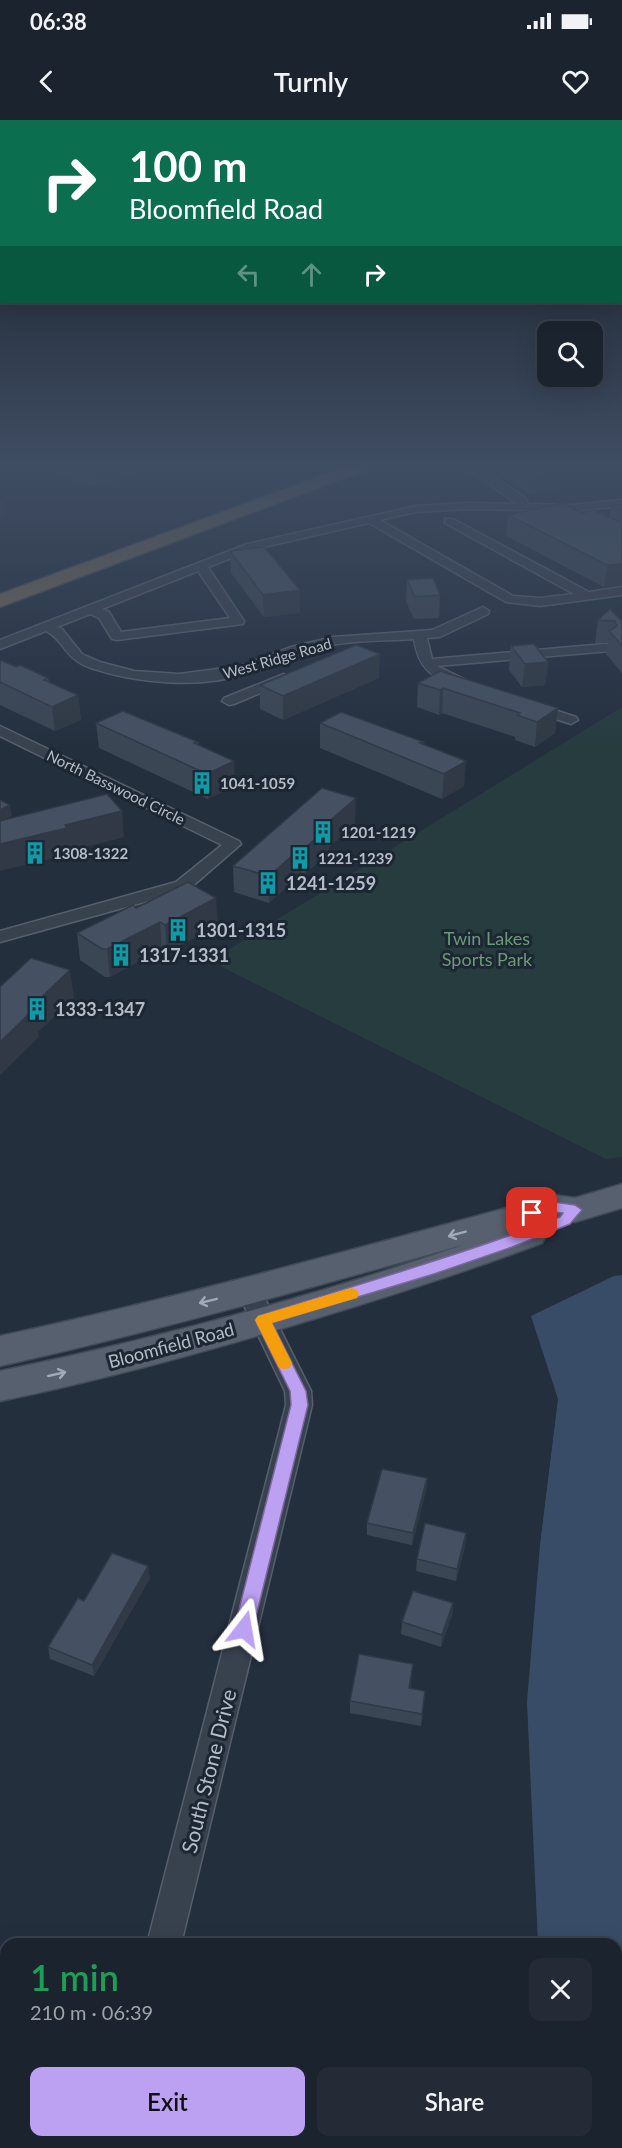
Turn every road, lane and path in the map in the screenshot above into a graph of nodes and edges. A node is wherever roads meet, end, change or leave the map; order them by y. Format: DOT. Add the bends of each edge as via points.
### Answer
graph roads {
  1 [pos="77,560"];
  2 [pos="101,560"];
  3 [pos="218,560"];
  4 [pos="440,560"];
  5 [pos="521,560"];
  6 [pos="201,566"];
  7 [pos="622,591"];
  8 [pos="3,595"];
  9 [pos="588,596"];
  10 [pos="92,610"];
  11 [pos="483,611"];
  12 [pos="47,627"];
  13 [pos="420,637"];
  14 [pos="352,639"];
  15 [pos="0,645"];
  16 [pos="605,648"];
  17 [pos="338,654"];
  18 [pos="427,663"];
  19 [pos="302,671"];
  20 [pos="473,687"];
  21 [pos="229,701"];
  22 [pos="517,702"];
  23 [pos="572,720"];
  24 [pos="0,730"];
  25 [pos="0,937"];
  26 [pos="622,1196"];
  27 [pos="256,1305"];
  28 [pos="0,1351"];
  29 [pos="0,1386"];
  30 [pos="166,1938"];
  1 -- 8 [label="highway"];
  2 -- 8 [label="highway"];
  3 -- 6 [label="street"];
  4 -- 9 [label="street" via="510,599 540,602"];
  5 -- 9 [label="street"];
  6 -- 10 [label="street"];
  6 -- 10 [label="street" via="238,621 117,636 104,615"];
  7 -- 9 [label="street"];
  10 -- 12 [label="street"];
  11 -- 13 [label="street, West Ridge Road" via="444,632"];
  12 -- 14 [label="street, West Ridge Road" via="86,662 126,674 164,678 234,672 309,646"];
  12 -- 15 [label="street"];
  13 -- 14 [label="street, West Ridge Road"];
  13 -- 18 [label="street"];
  14 -- 17 [label="street" via="351,650"];
  16 -- 18 [label="street"];
  18 -- 20 [label="street" via="434,673"];
  19 -- 21 [label="street"];
  22 -- 23 [label="street"];
  24 -- 25 [label="street, North Basswood Circle" via="233,844 182,886"];
  26 -- 27 [label="main road, Bloomfield Road" via="575,1210 565,1220 429,1270"];
  27 -- 28 [label="main road, Bloomfield Road, one-way"];
  29 -- 27 [label="main road, Bloomfield Road, one-way" via="123,1358"];
  27 -- 30 [label="street, South Stone Drive" via="298,1391 299,1405"];
}
